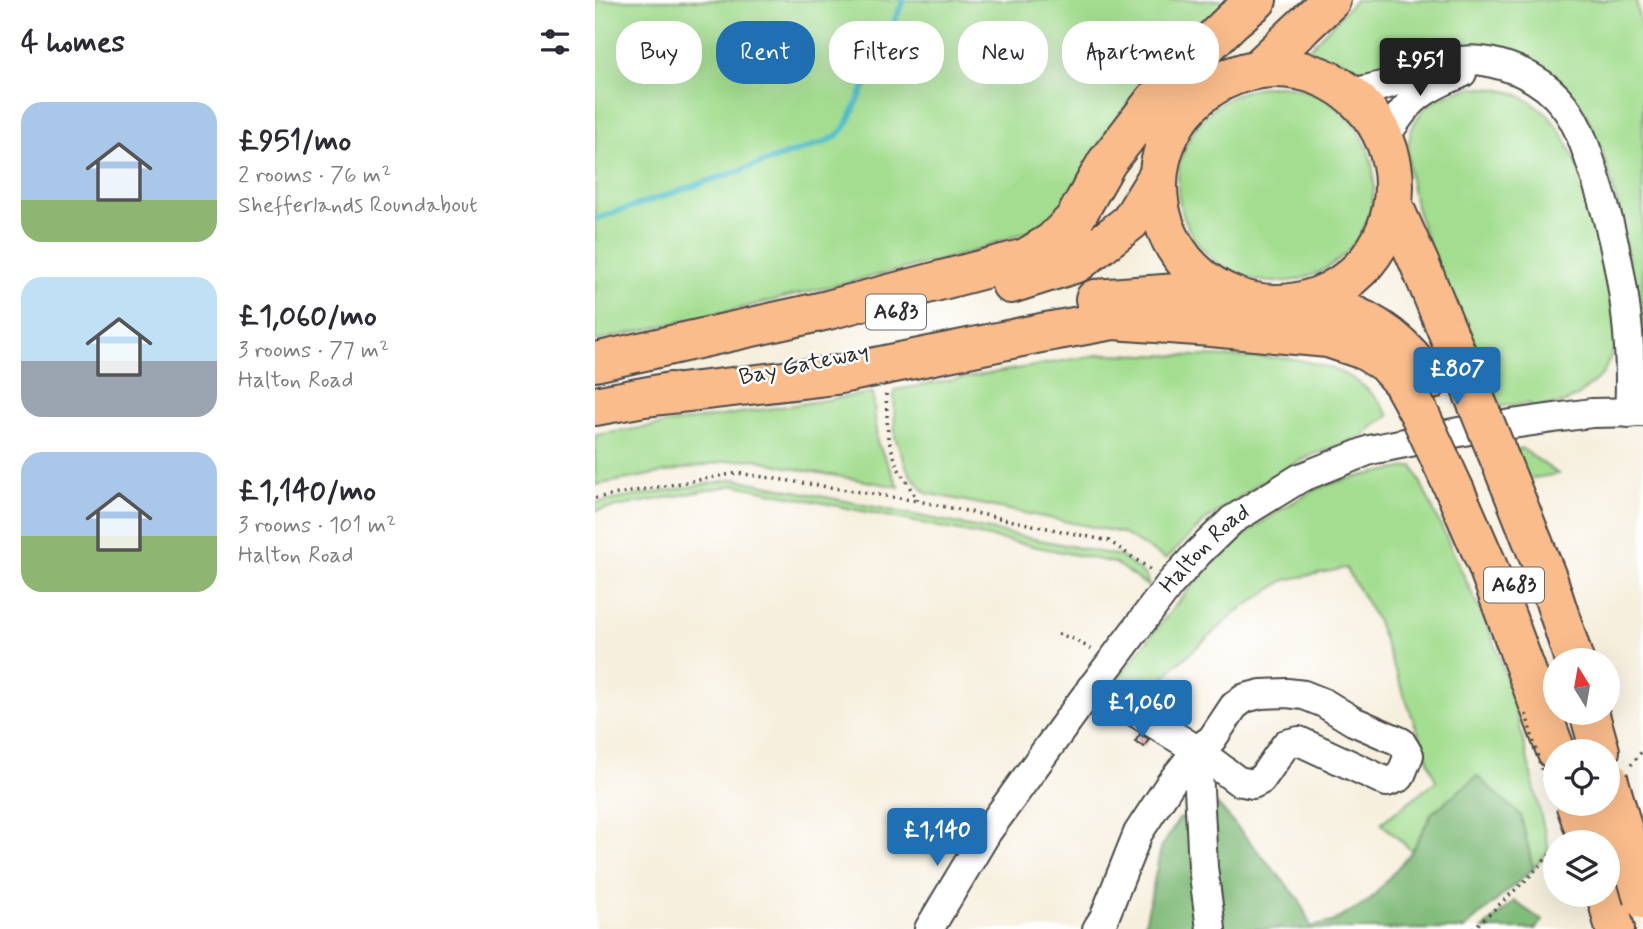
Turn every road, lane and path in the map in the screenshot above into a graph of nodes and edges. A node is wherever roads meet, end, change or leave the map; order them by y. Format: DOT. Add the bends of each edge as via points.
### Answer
graph roads {
  1 [pos="1257,0"];
  2 [pos="1331,0"];
  3 [pos="1487,62"];
  4 [pos="1258,69"];
  5 [pos="1349,94"];
  6 [pos="1384,138"];
  7 [pos="1158,176"];
  8 [pos="1393,205"];
  9 [pos="1219,290"];
  10 [pos="1300,302"];
  11 [pos="595,362"];
  12 [pos="595,373"];
  13 [pos="1415,381"];
  14 [pos="886,391"];
  15 [pos="646,397"];
  16 [pos="595,406"];
  17 [pos="1636,412"];
  18 [pos="1480,487"];
  19 [pos="595,498"];
  20 [pos="918,501"];
  21 [pos="1162,578"];
  22 [pos="1058,634"];
  23 [pos="1570,648"];
  24 [pos="1112,661"];
  25 [pos="1091,688"];
  26 [pos="1537,699"];
  27 [pos="1549,739"];
  28 [pos="1552,739"];
  29 [pos="1559,739"];
  30 [pos="1197,750"];
  31 [pos="1619,816"];
  32 [pos="1543,862"];
  33 [pos="1643,899"];
  34 [pos="1609,907"];
  35 [pos="929,929"];
  36 [pos="1097,929"];
  37 [pos="1211,929"];
  38 [pos="1473,929"];
  39 [pos="1615,929"];
  1 -- 11 [label="highway" via="1153,101 1107,163 1074,219 1052,242 1026,258 828,310"];
  2 -- 4 [label="highway"];
  3 -- 5 [label="street" via="1439,64"];
  3 -- 6 [label="street" via="1420,94"];
  3 -- 17 [label="street" via="1528,75 1549,90 1566,108 1586,147 1621,277"];
  4 -- 5 [label="highway" via="1290,69 1321,77"];
  4 -- 7 [label="highway" via="1216,84 1182,114 1170,133"];
  5 -- 6 [label="highway" via="1370,114"];
  6 -- 8 [label="highway" via="1394,182"];
  7 -- 9 [label="highway" via="1166,230 1179,254"];
  7 -- 12 [label="highway, Bay Gateway / A683" via="1130,222 1076,263 1013,284 830,327"];
  8 -- 10 [label="highway" via="1371,257 1351,278"];
  8 -- 18 [label="highway, bridge" via="1467,379"];
  9 -- 10 [label="highway" via="1272,304"];
  9 -- 15 [label="highway, Bay Gateway / A683" via="1105,298 832,361"];
  10 -- 13 [label="highway" via="1336,309 1391,336 1420,366"];
  13 -- 15 [label="highway" via="1364,350 1328,338 1113,320 836,375"];
  13 -- 18 [label="highway" via="1447,418"];
  14 -- 20 [label="path" via="888,438 898,468"];
  15 -- 16 [label="highway, Bay Gateway / A683"];
  17 -- 24 [label="street, Halton Road" via="1592,413 1457,432 1370,450 1300,478 1232,520 1198,552"];
  18 -- 23 [label="highway, A683" via="1548,580"];
  18 -- 26 [label="highway, A683" via="1523,610"];
  19 -- 20 [label="path" via="738,473"];
  20 -- 21 [label="path" via="1108,541"];
  22 -- 24 [label="path"];
  24 -- 25 [label="street, Halton Road"];
  25 -- 30 [label="street"];
  25 -- 35 [label="street, Halton Road" via="987,832"];
  26 -- 27 [label="path, bridge"];
  26 -- 28 [label="highway"];
  26 -- 29 [label="highway, A683"];
  30 -- 30 [label="street" via="1212,739 1234,706 1245,698 1287,693 1324,703 1401,742 1409,755 1400,777 1387,782 1299,741 1286,744 1261,780 1253,784 1238,781"];
  30 -- 36 [label="street" via="1138,833"];
  30 -- 37 [label="street"];
  31 -- 33 [label="highway, bridge"];
  32 -- 38 [label="path"];
  34 -- 39 [label="highway"];
}
